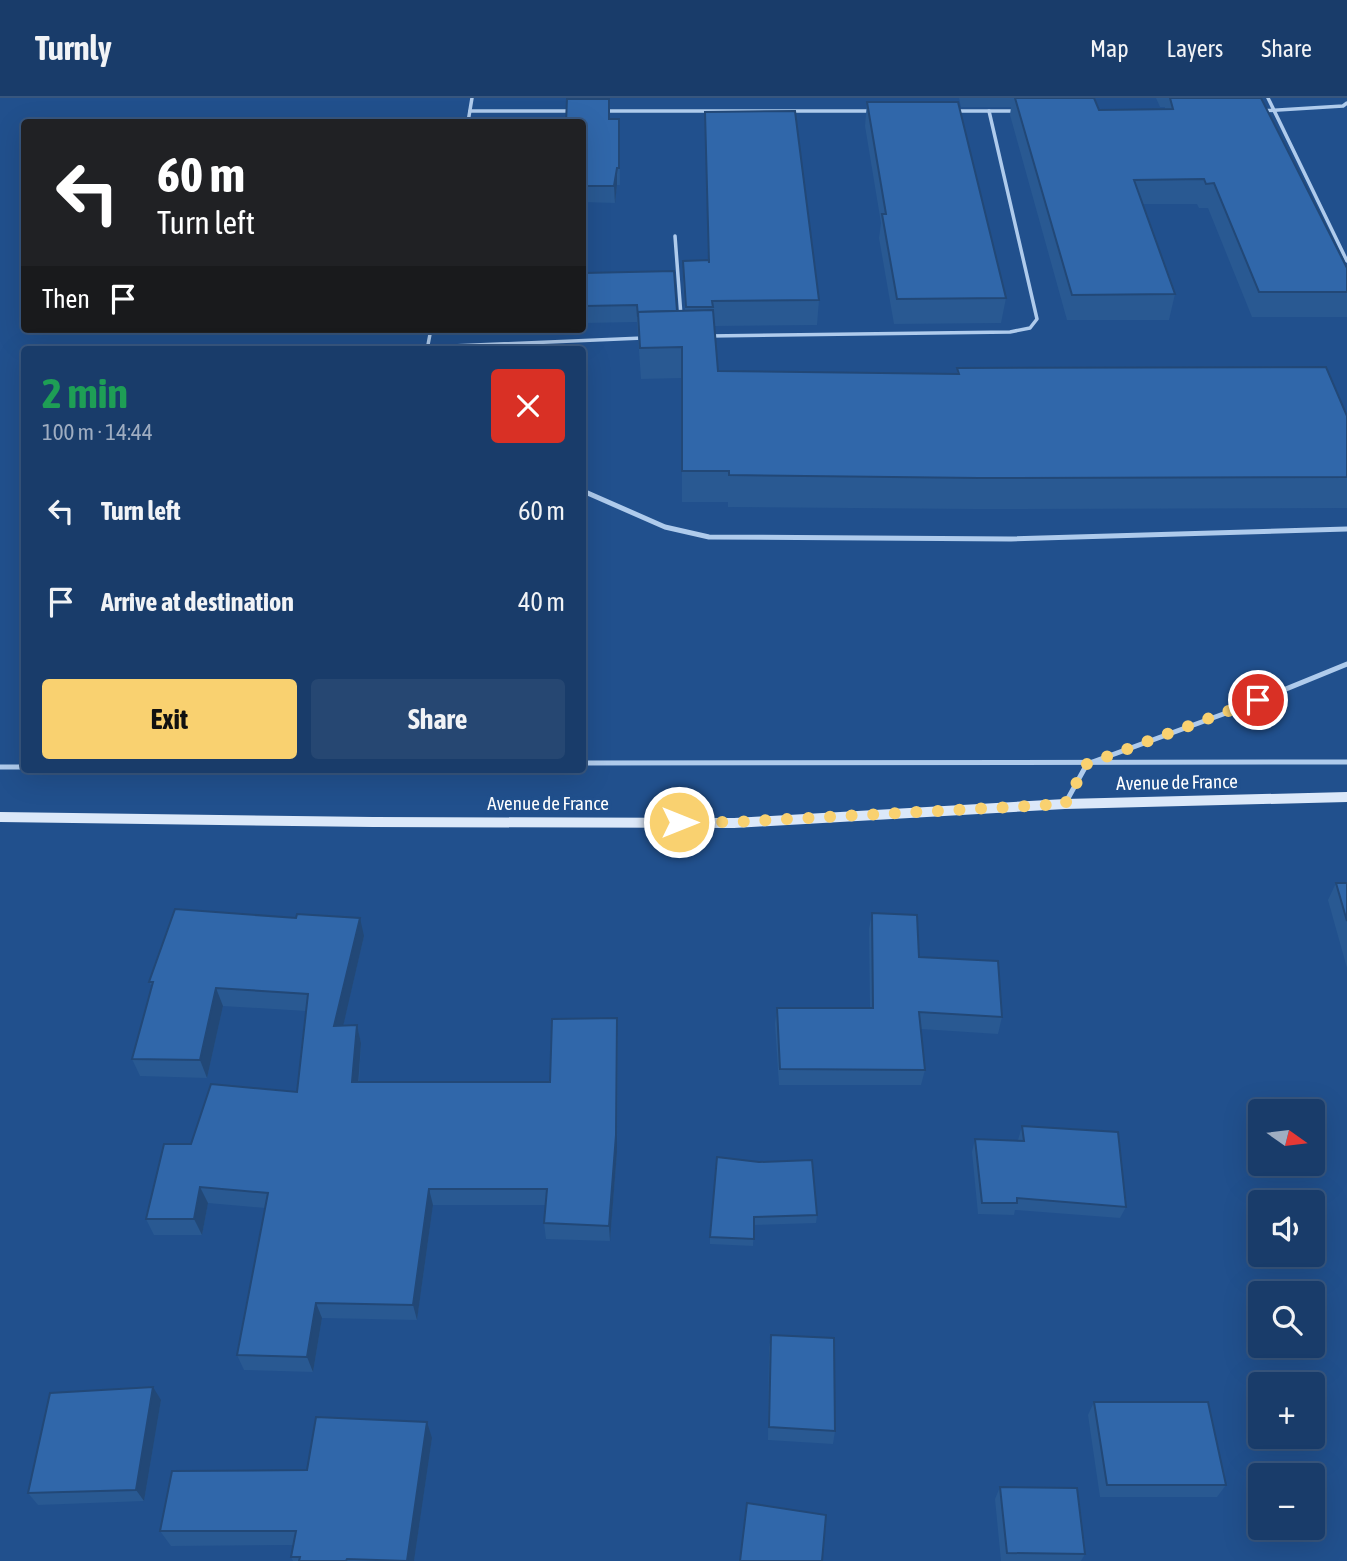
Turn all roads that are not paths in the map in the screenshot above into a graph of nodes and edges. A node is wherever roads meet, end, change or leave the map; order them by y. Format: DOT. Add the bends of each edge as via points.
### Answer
graph roads {
  1 [pos="472,98"];
  2 [pos="1268,98"];
  3 [pos="1347,103"];
  4 [pos="470,111"];
  5 [pos="579,111"];
  6 [pos="593,111"];
  7 [pos="880,111"];
  8 [pos="948,111"];
  9 [pos="989,111"];
  10 [pos="1017,111"];
  11 [pos="1260,111"];
  12 [pos="1274,111"];
  13 [pos="469,119"];
  14 [pos="675,236"];
  15 [pos="1347,261"];
  16 [pos="681,324"];
  17 [pos="696,337"];
  18 [pos="655,338"];
  19 [pos="490,346"];
  20 [pos="586,492"];
  21 [pos="1347,529"];
  22 [pos="1347,664"];
  23 [pos="1347,762"];
  24 [pos="586,763"];
  25 [pos="1087,764"];
  26 [pos="21,766"];
  27 [pos="0,767"];
  28 [pos="1347,797"];
  29 [pos="1065,804"];
  30 [pos="0,817"];
  1 -- 4 [label="lane"];
  2 -- 12 [label="lane"];
  3 -- 12 [label="lane"];
  4 -- 5 [label="lane"];
  4 -- 13 [label="lane"];
  6 -- 7 [label="lane"];
  8 -- 9 [label="lane"];
  9 -- 10 [label="lane"];
  9 -- 17 [label="lane" via="1037,319 1030,328"];
  11 -- 12 [label="lane"];
  12 -- 15 [label="lane"];
  14 -- 16 [label="lane"];
  18 -- 19 [label="lane"];
  20 -- 21 [label="lane" via="665,527 709,537 1011,539"];
  22 -- 25 [label="lane"];
  23 -- 25 [label="lane"];
  24 -- 25 [label="lane"];
  25 -- 29 [label="lane"];
  26 -- 27 [label="lane"];
  28 -- 29 [label="street, Avenue de France"];
  29 -- 30 [label="street, Avenue de France" via="734,822"];
}
